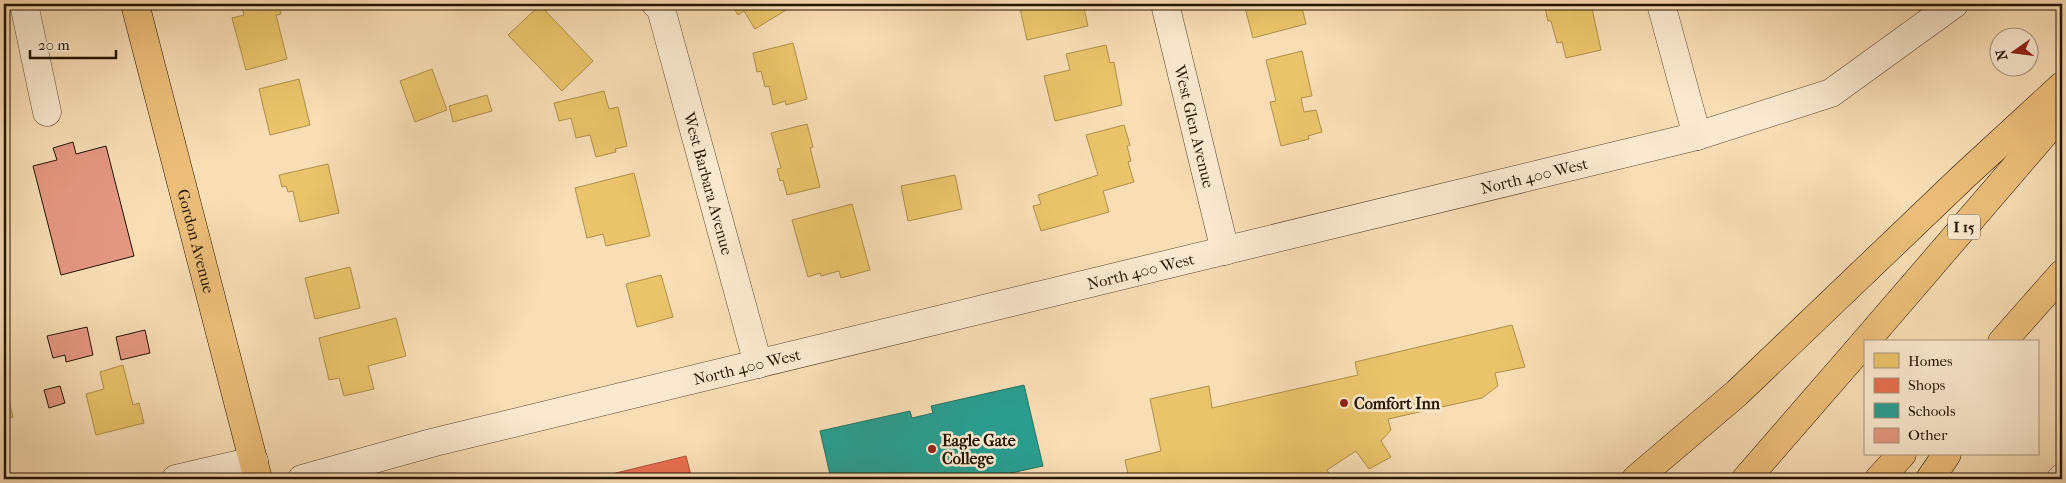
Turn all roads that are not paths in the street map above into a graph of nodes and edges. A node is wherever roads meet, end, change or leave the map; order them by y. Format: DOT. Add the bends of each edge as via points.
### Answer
graph roads {
  1 [pos="24,4"];
  2 [pos="135,4"];
  3 [pos="656,4"];
  4 [pos="1165,4"];
  5 [pos="1661,4"];
  6 [pos="1954,4"];
  7 [pos="2062,86"];
  8 [pos="47,112"];
  9 [pos="2062,113"];
  10 [pos="1697,136"];
  11 [pos="1225,250"];
  12 [pos="2062,274"];
  13 [pos="2062,287"];
  14 [pos="1867,340"];
  15 [pos="2004,340"];
  16 [pos="2025,340"];
  17 [pos="1864,343"];
  18 [pos="758,364"];
  19 [pos="1900,456"];
  20 [pos="1946,456"];
  21 [pos="256,470"];
  22 [pos="176,479"];
  23 [pos="302,479"];
  24 [pos="1636,479"];
  25 [pos="1746,479"];
  26 [pos="1879,479"];
  27 [pos="1930,479"];
  1 -- 8 [label="street"];
  2 -- 21 [label="main road, Gordon Avenue"];
  3 -- 18 [label="street, West Barbara Avenue" via="661,9"];
  4 -- 11 [label="street, West Glen Avenue"];
  5 -- 10 [label="street"];
  6 -- 10 [label="street, North 400 West" via="1831,93"];
  7 -- 24 [label="main road" via="1737,392"];
  9 -- 14 [label="main road, I 15"];
  10 -- 11 [label="street, North 400 West"];
  11 -- 18 [label="street, North 400 West"];
  12 -- 15 [label="main road"];
  13 -- 16 [label="main road"];
  17 -- 25 [label="main road, I 15"];
  18 -- 23 [label="street, North 400 West" via="435,442"];
  19 -- 26 [label="main road"];
  20 -- 27 [label="main road"];
  21 -- 22 [label="street"];
}
